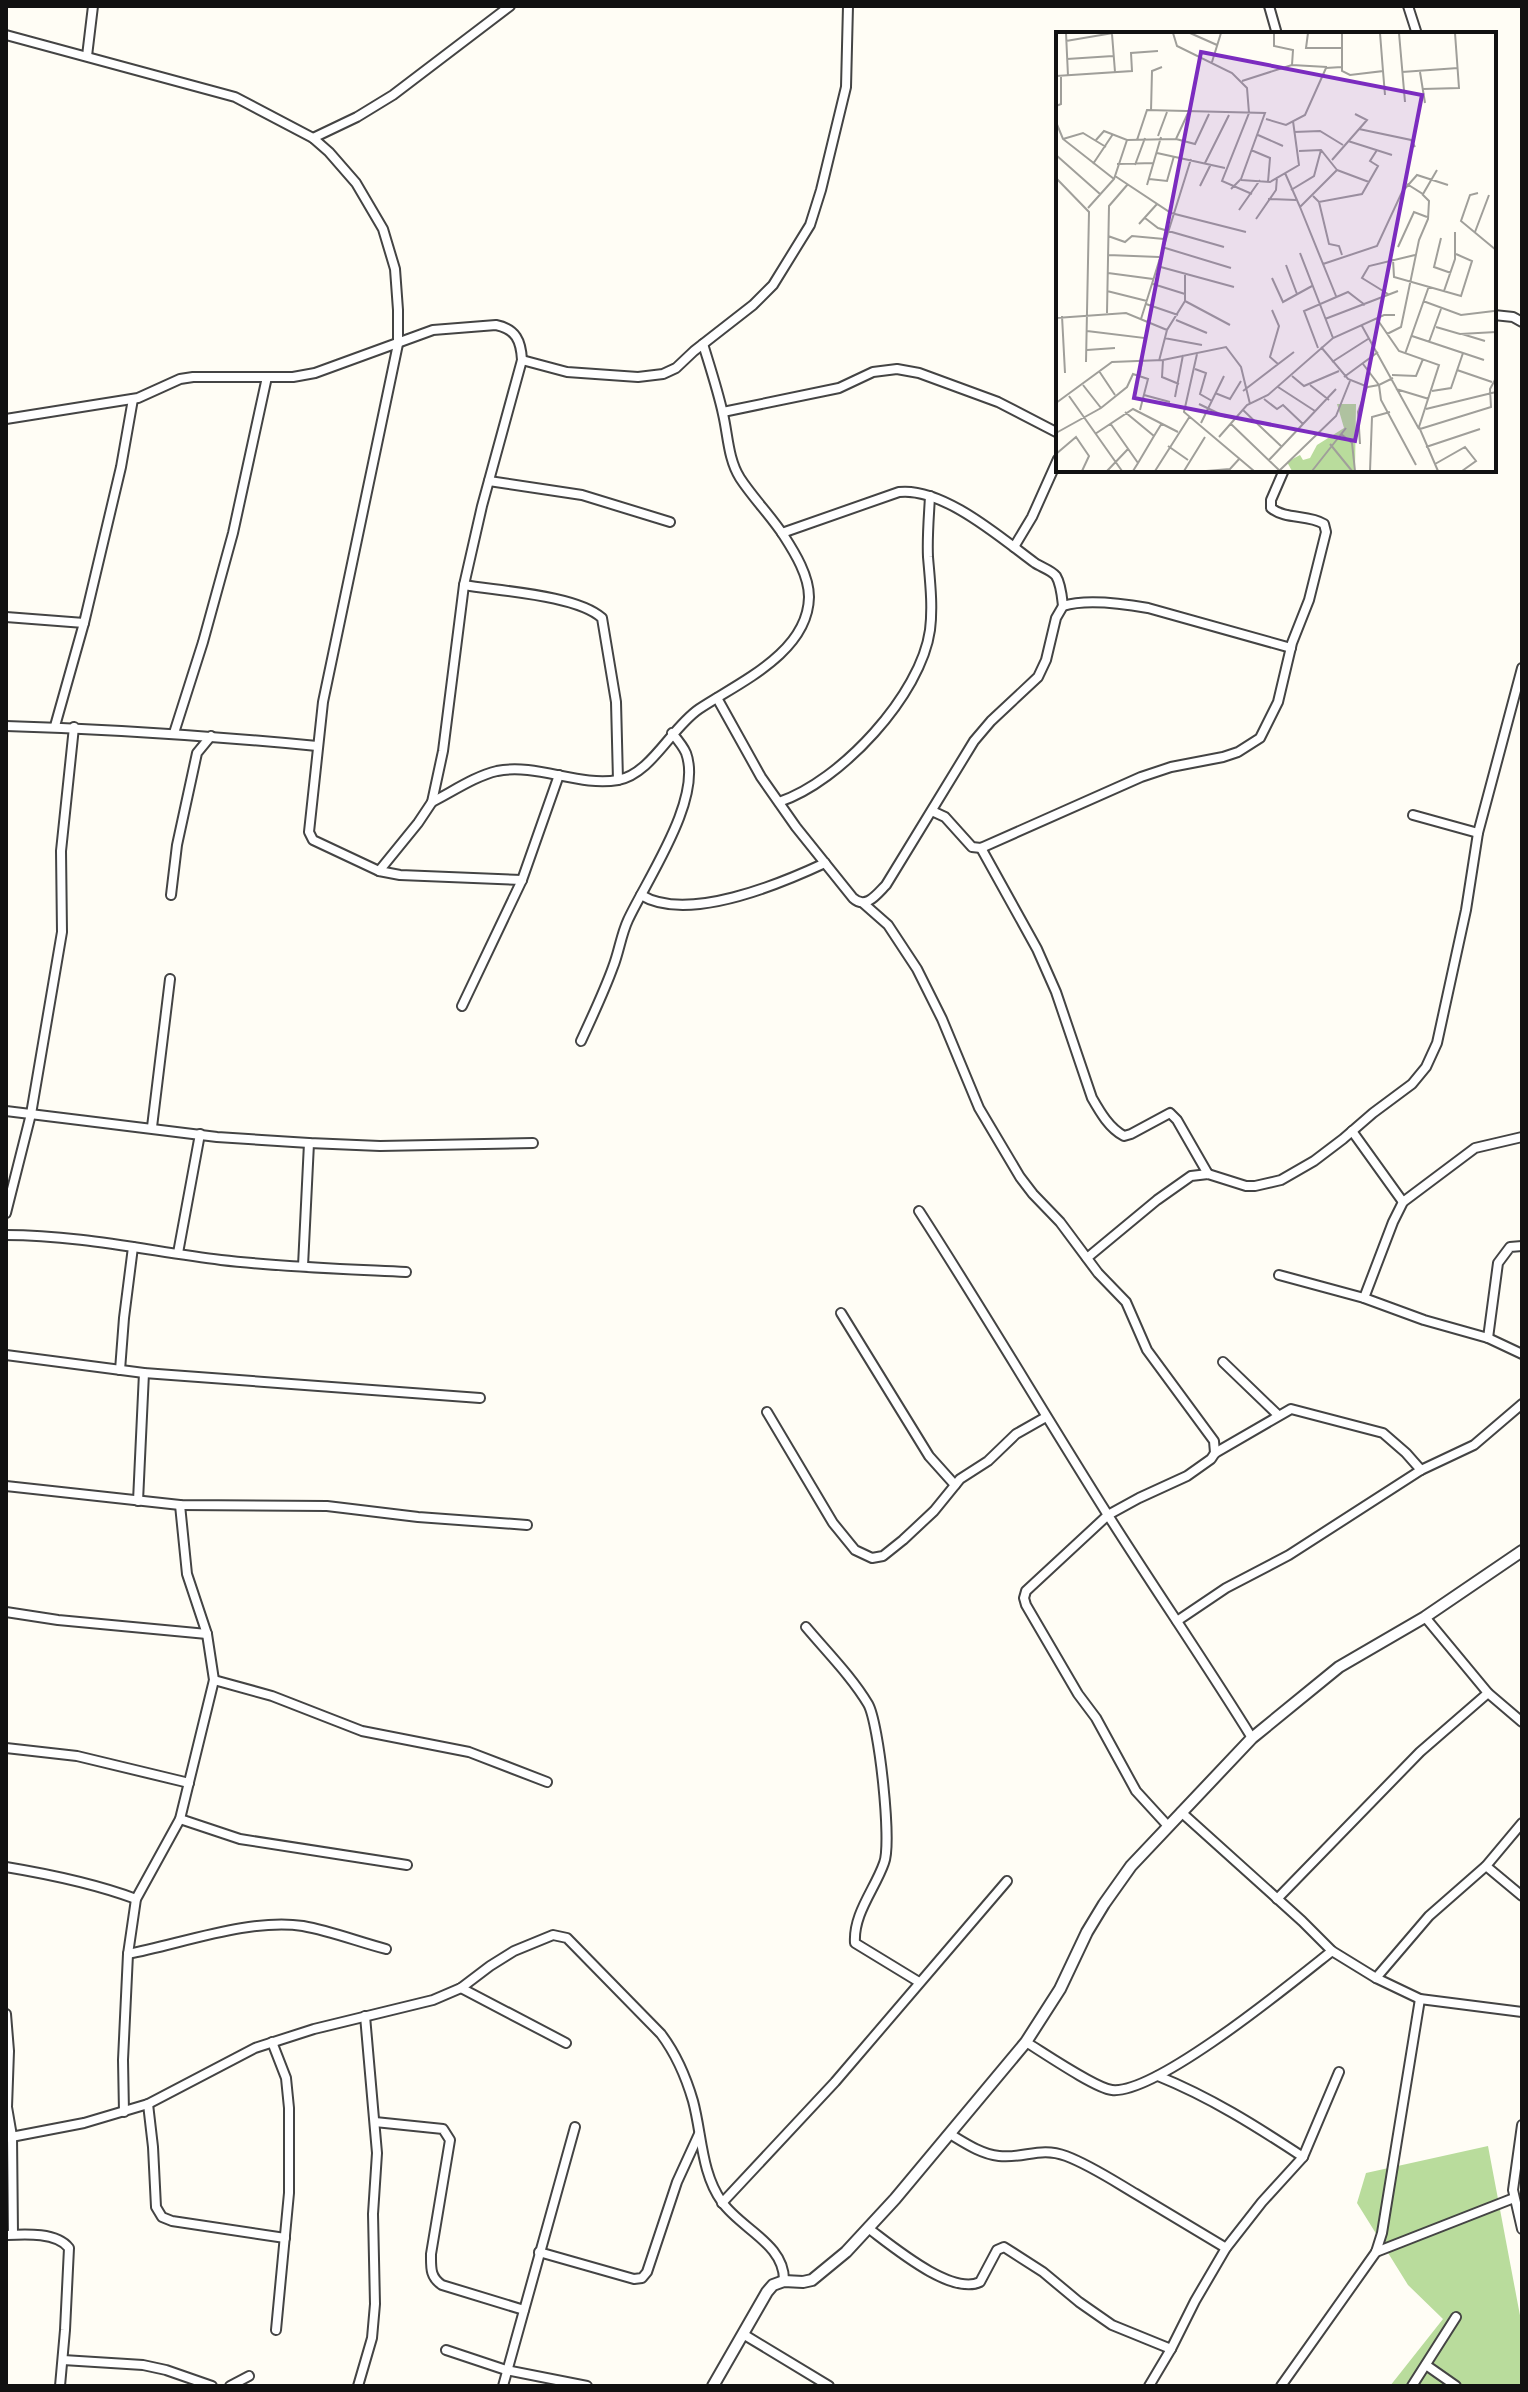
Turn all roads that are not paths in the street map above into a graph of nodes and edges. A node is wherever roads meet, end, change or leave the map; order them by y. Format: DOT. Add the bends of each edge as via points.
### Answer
graph roads {
  1 [pos="93,6"];
  2 [pos="510,6"];
  3 [pos="848,6"];
  4 [pos="1269,6"];
  5 [pos="1408,6"];
  6 [pos="1276,32"];
  7 [pos="1416,32"];
  8 [pos="6,35"];
  9 [pos="87,56"];
  10 [pos="313,138"];
  11 [pos="1496,315"];
  12 [pos="1522,322"];
  13 [pos="398,344"];
  14 [pos="703,344"];
  15 [pos="522,360"];
  16 [pos="267,377"];
  17 [pos="133,399"];
  18 [pos="723,412"];
  19 [pos="6,419"];
  20 [pos="1056,432"];
  21 [pos="1056,463"];
  22 [pos="1283,472"];
  23 [pos="489,481"];
  24 [pos="930,496"];
  25 [pos="670,522"];
  26 [pos="782,533"];
  27 [pos="1014,547"];
  28 [pos="464,585"];
  29 [pos="1063,606"];
  30 [pos="6,617"];
  31 [pos="84,623"];
  32 [pos="1291,648"];
  33 [pos="1522,668"];
  34 [pos="717,698"];
  35 [pos="6,726"];
  36 [pos="55,726"];
  37 [pos="74,727"];
  38 [pos="174,733"];
  39 [pos="672,733"];
  40 [pos="191,734"];
  41 [pos="211,736"];
  42 [pos="317,746"];
  43 [pos="197,753"];
  44 [pos="559,775"];
  45 [pos="618,780"];
  46 [pos="432,802"];
  47 [pos="779,802"];
  48 [pos="932,811"];
  49 [pos="1413,815"];
  50 [pos="1478,833"];
  51 [pos="981,848"];
  52 [pos="825,863"];
  53 [pos="379,871"];
  54 [pos="522,880"];
  55 [pos="171,895"];
  56 [pos="641,895"];
  57 [pos="863,903"];
  58 [pos="170,979"];
  59 [pos="462,1006"];
  60 [pos="581,1041"];
  61 [pos="6,1111"];
  62 [pos="31,1114"];
  63 [pos="152,1127"];
  64 [pos="1352,1131"];
  65 [pos="200,1134"];
  66 [pos="1522,1137"];
  67 [pos="309,1143"];
  68 [pos="533,1143"];
  69 [pos="1208,1174"];
  70 [pos="1403,1202"];
  71 [pos="919,1211"];
  72 [pos="6,1213"];
  73 [pos="6,1235"];
  74 [pos="1522,1246"];
  75 [pos="133,1247"];
  76 [pos="178,1253"];
  77 [pos="1087,1258"];
  78 [pos="303,1266"];
  79 [pos="406,1272"];
  80 [pos="1279,1275"];
  81 [pos="1364,1298"];
  82 [pos="841,1313"];
  83 [pos="1488,1338"];
  84 [pos="1522,1354"];
  85 [pos="6,1355"];
  86 [pos="1223,1362"];
  87 [pos="120,1370"];
  88 [pos="144,1373"];
  89 [pos="480,1398"];
  90 [pos="1522,1404"];
  91 [pos="767,1412"];
  92 [pos="1278,1415"];
  93 [pos="1046,1417"];
  94 [pos="1215,1453"];
  95 [pos="1421,1470"];
  96 [pos="955,1485"];
  97 [pos="6,1486"];
  98 [pos="138,1501"];
  99 [pos="180,1505"];
  100 [pos="1108,1515"];
  101 [pos="527,1525"];
  102 [pos="1522,1550"];
  103 [pos="6,1612"];
  104 [pos="1425,1617"];
  105 [pos="1177,1621"];
  106 [pos="806,1627"];
  107 [pos="207,1634"];
  108 [pos="214,1680"];
  109 [pos="1488,1693"];
  110 [pos="1522,1722"];
  111 [pos="1252,1738"];
  112 [pos="6,1748"];
  113 [pos="547,1782"];
  114 [pos="189,1783"];
  115 [pos="1181,1812"];
  116 [pos="180,1819"];
  117 [pos="1522,1823"];
  118 [pos="1168,1826"];
  119 [pos="407,1865"];
  120 [pos="1486,1866"];
  121 [pos="6,1867"];
  122 [pos="1007,1881"];
  123 [pos="1522,1896"];
  124 [pos="136,1899"];
  125 [pos="1277,1899"];
  126 [pos="386,1949"];
  127 [pos="1332,1951"];
  128 [pos="128,1954"];
  129 [pos="1376,1978"];
  130 [pos="919,1982"];
  131 [pos="461,1988"];
  132 [pos="1420,1999"];
  133 [pos="1522,2012"];
  134 [pos="6,2014"];
  135 [pos="365,2016"];
  136 [pos="272,2042"];
  137 [pos="1026,2042"];
  138 [pos="566,2043"];
  139 [pos="1339,2072"];
  140 [pos="1158,2076"];
  141 [pos="148,2104"];
  142 [pos="124,2112"];
  143 [pos="375,2122"];
  144 [pos="1522,2125"];
  145 [pos="575,2127"];
  146 [pos="699,2134"];
  147 [pos="950,2134"];
  148 [pos="9,2137"];
  149 [pos="1303,2157"];
  150 [pos="1514,2198"];
  151 [pos="722,2203"];
  152 [pos="868,2228"];
  153 [pos="1522,2229"];
  154 [pos="10,2234"];
  155 [pos="285,2238"];
  156 [pos="1226,2248"];
  157 [pos="539,2252"];
  158 [pos="1376,2252"];
  159 [pos="784,2281"];
  160 [pos="524,2310"];
  161 [pos="1456,2317"];
  162 [pos="276,2330"];
  163 [pos="743,2334"];
  164 [pos="1171,2349"];
  165 [pos="446,2350"];
  166 [pos="63,2360"];
  167 [pos="1426,2365"];
  168 [pos="506,2370"];
  169 [pos="249,2376"];
  170 [pos="60,2386"];
  171 [pos="212,2386"];
  172 [pos="230,2386"];
  173 [pos="358,2386"];
  174 [pos="503,2386"];
  175 [pos="587,2386"];
  176 [pos="713,2386"];
  177 [pos="829,2386"];
  178 [pos="1149,2386"];
  179 [pos="1281,2386"];
  180 [pos="1412,2386"];
  181 [pos="1456,2386"];
  1 -- 9 [label="street"];
  2 -- 10 [label="street" via="393,95"];
  3 -- 14 [label="street" via="846,87 810,225 773,285"];
  4 -- 6 [label="street"];
  5 -- 7 [label="street"];
  8 -- 9 [label="street"];
  9 -- 10 [label="street" via="235,97"];
  10 -- 13 [label="street" via="356,183 383,229 395,269"];
  11 -- 12 [label="street"];
  13 -- 15 [label="street" via="433,330 496,325 521,343"];
  13 -- 16 [label="street" via="315,373"];
  13 -- 42 [label="street"];
  14 -- 15 [label="street" via="676,368 651,377 567,372"];
  14 -- 18 [label="street"];
  15 -- 23 [label="street"];
  16 -- 17 [label="street" via="180,379"];
  16 -- 38 [label="street" via="233,533"];
  17 -- 19 [label="street"];
  17 -- 31 [label="street"];
  18 -- 20 [label="street" via="839,388 873,372 897,369 998,402"];
  18 -- 26 [label="street" via="735,468"];
  21 -- 27 [label="street"];
  22 -- 32 [label="street" via="1271,508 1315,519 1326,532"];
  23 -- 25 [label="street" via="582,495"];
  23 -- 28 [label="street"];
  24 -- 26 [label="street" via="899,492"];
  24 -- 27 [label="street"];
  24 -- 47 [label="street" via="930,629 915,677 848,759 798,796"];
  26 -- 34 [label="street" via="809,595 802,625 775,660"];
  27 -- 29 [label="street" via="1054,575"];
  28 -- 45 [label="street" via="567,602 602,618 616,702"];
  28 -- 46 [label="street"];
  29 -- 32 [label="street" via="1148,608"];
  29 -- 48 [label="street" via="1038,677 974,741"];
  30 -- 31 [label="street"];
  31 -- 36 [label="street"];
  32 -- 51 [label="street" via="1278,702 1266,730 1250,746 1141,777"];
  33 -- 50 [label="street"];
  34 -- 39 [label="street"];
  34 -- 47 [label="street"];
  35 -- 36 [label="street"];
  36 -- 37 [label="street"];
  37 -- 38 [label="street"];
  37 -- 62 [label="street" via="61,851 62,932"];
  38 -- 40 [label="street"];
  39 -- 45 [label="street" via="640,770"];
  39 -- 56 [label="street" via="688,761 684,799 666,849"];
  40 -- 41 [label="street"];
  40 -- 43 [label="street"];
  41 -- 42 [label="street"];
  41 -- 43 [label="street"];
  42 -- 53 [label="street" via="310,837"];
  43 -- 55 [label="street"];
  44 -- 45 [label="street"];
  44 -- 46 [label="street" via="495,772"];
  44 -- 54 [label="street"];
  46 -- 53 [label="street"];
  47 -- 52 [label="street"];
  48 -- 51 [label="street" via="945,817 972,847"];
  48 -- 57 [label="street" via="886,885"];
  49 -- 50 [label="street"];
  50 -- 64 [label="street" via="1437,1043 1412,1084"];
  51 -- 69 [label="street" via="1037,949 1100,1112 1124,1136 1170,1113"];
  52 -- 56 [label="street" via="771,887 710,902 658,903"];
  52 -- 57 [label="street"];
  53 -- 54 [label="street"];
  54 -- 59 [label="street"];
  56 -- 60 [label="street"];
  57 -- 77 [label="street" via="888,925 917,969 997,1141"];
  58 -- 63 [label="street"];
  61 -- 62 [label="street"];
  62 -- 63 [label="street"];
  62 -- 72 [label="street"];
  63 -- 65 [label="street"];
  64 -- 69 [label="street" via="1314,1161 1268,1185 1246,1186"];
  64 -- 70 [label="street"];
  65 -- 67 [label="street"];
  65 -- 76 [label="street"];
  66 -- 70 [label="street" via="1475,1148"];
  67 -- 68 [label="street"];
  67 -- 78 [label="street"];
  69 -- 77 [label="street" via="1183,1181"];
  70 -- 81 [label="street"];
  71 -- 93 [label="street"];
  73 -- 75 [label="street"];
  74 -- 83 [label="street" via="1510,1247 1498,1263"];
  75 -- 76 [label="street"];
  75 -- 87 [label="street"];
  76 -- 78 [label="street"];
  77 -- 94 [label="street" via="1126,1302 1147,1350 1214,1441"];
  78 -- 79 [label="street"];
  80 -- 81 [label="street"];
  81 -- 83 [label="street"];
  82 -- 96 [label="street" via="929,1456"];
  83 -- 84 [label="street"];
  85 -- 87 [label="street"];
  86 -- 92 [label="street"];
  87 -- 88 [label="street"];
  88 -- 89 [label="street"];
  88 -- 98 [label="street"];
  90 -- 95 [label="street" via="1474,1445"];
  91 -- 96 [label="street" via="833,1523 865,1556 883,1556"];
  92 -- 94 [label="street"];
  92 -- 95 [label="street" via="1300,1410 1383,1433"];
  93 -- 96 [label="street" via="1016,1434"];
  93 -- 100 [label="street"];
  94 -- 100 [label="street" via="1187,1476"];
  95 -- 105 [label="street"];
  97 -- 98 [label="street"];
  98 -- 99 [label="street"];
  99 -- 101 [label="street" via="327,1506"];
  99 -- 107 [label="street" via="187,1574"];
  100 -- 105 [label="street"];
  100 -- 118 [label="street" via="1024,1598 1136,1791"];
  102 -- 104 [label="street"];
  103 -- 107 [label="street"];
  104 -- 109 [label="street"];
  104 -- 111 [label="street" via="1339,1667"];
  105 -- 111 [label="street"];
  106 -- 130 [label="street" via="868,1705 876,1725 885,1861 863,1907 855,1943"];
  107 -- 108 [label="street"];
  108 -- 113 [label="street" via="362,1731 469,1752"];
  108 -- 114 [label="street"];
  109 -- 110 [label="street"];
  109 -- 125 [label="street" via="1420,1752"];
  111 -- 115 [label="street"];
  112 -- 114 [label="street" via="77,1756"];
  114 -- 116 [label="street"];
  115 -- 118 [label="street"];
  115 -- 125 [label="street"];
  116 -- 119 [label="street" via="240,1839"];
  116 -- 124 [label="street"];
  117 -- 120 [label="street"];
  118 -- 137 [label="street" via="1104,1904 1055,1999"];
  120 -- 123 [label="street"];
  120 -- 129 [label="street" via="1429,1916"];
  121 -- 124 [label="street"];
  122 -- 130 [label="street"];
  124 -- 128 [label="street"];
  125 -- 127 [label="street"];
  126 -- 128 [label="street" via="280,1925"];
  127 -- 129 [label="street"];
  127 -- 140 [label="street"];
  128 -- 142 [label="street"];
  129 -- 132 [label="street"];
  130 -- 151 [label="street"];
  131 -- 135 [label="street"];
  131 -- 138 [label="street"];
  131 -- 146 [label="street" via="514,1951 553,1935 567,1938 673,2050 694,2103"];
  132 -- 133 [label="street"];
  132 -- 158 [label="street"];
  134 -- 148 [label="street"];
  135 -- 136 [label="street"];
  135 -- 143 [label="street"];
  136 -- 141 [label="street"];
  136 -- 155 [label="street" via="286,2078 289,2108"];
  137 -- 140 [label="street" via="1106,2089 1122,2090"];
  137 -- 147 [label="street"];
  139 -- 149 [label="street"];
  140 -- 149 [label="street" via="1233,2111"];
  141 -- 142 [label="street"];
  141 -- 155 [label="street" via="156,2207 162,2217"];
  142 -- 148 [label="street"];
  143 -- 160 [label="street" via="443,2129 448,2134 431,2254 436,2281"];
  143 -- 173 [label="street" via="375,2304"];
  144 -- 150 [label="street"];
  145 -- 157 [label="street"];
  146 -- 151 [label="street"];
  146 -- 157 [label="street" via="642,2278"];
  147 -- 152 [label="street"];
  147 -- 156 [label="street" via="997,2156 1037,2151 1067,2156"];
  148 -- 154 [label="street"];
  149 -- 156 [label="street"];
  150 -- 153 [label="street"];
  150 -- 158 [label="street"];
  151 -- 159 [label="street" via="777,2254"];
  152 -- 159 [label="street" via="812,2280"];
  152 -- 164 [label="street" via="912,2262 968,2285 980,2282 997,2250 1004,2247 1112,2325"];
  154 -- 166 [label="street" via="53,2237 69,2248"];
  155 -- 162 [label="street"];
  156 -- 164 [label="street"];
  157 -- 160 [label="street"];
  158 -- 179 [label="street"];
  159 -- 163 [label="street" via="767,2292"];
  160 -- 168 [label="street"];
  161 -- 167 [label="street"];
  163 -- 176 [label="street"];
  163 -- 177 [label="street"];
  164 -- 178 [label="street"];
  165 -- 168 [label="street"];
  166 -- 170 [label="street"];
  166 -- 171 [label="street" via="143,2365"];
  167 -- 180 [label="street"];
  167 -- 181 [label="street"];
  168 -- 174 [label="street"];
  168 -- 175 [label="street"];
  169 -- 172 [label="street"];
}
